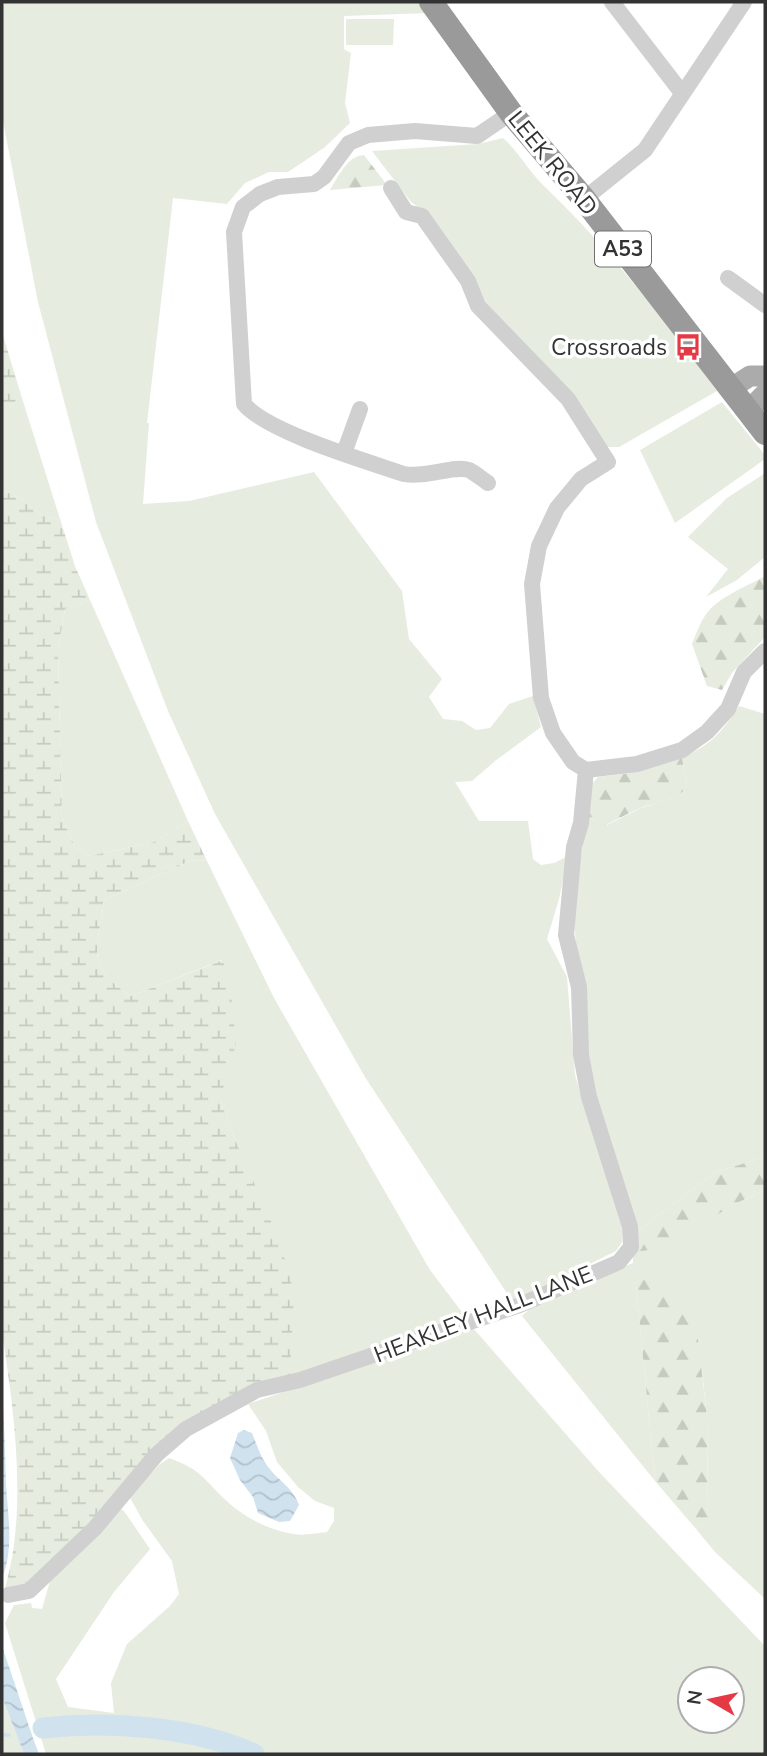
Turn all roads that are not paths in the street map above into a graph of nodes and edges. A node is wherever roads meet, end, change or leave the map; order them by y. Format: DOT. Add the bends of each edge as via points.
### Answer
graph roads {
  1 [pos="431,2"];
  2 [pos="612,2"];
  3 [pos="744,2"];
  4 [pos="682,93"];
  5 [pos="511,113"];
  6 [pos="391,188"];
  7 [pos="584,199"];
  8 [pos="728,278"];
  9 [pos="765,305"];
  10 [pos="765,376"];
  11 [pos="730,389"];
  12 [pos="757,403"];
  13 [pos="360,409"];
  14 [pos="765,433"];
  15 [pos="344,453"];
  16 [pos="488,483"];
  17 [pos="765,651"];
  18 [pos="586,770"];
  19 [pos="8,1595"];
  1 -- 5 [label="highway, LEEK ROAD / A53"];
  2 -- 4 [label="street"];
  3 -- 4 [label="street"];
  4 -- 7 [label="street" via="645,150"];
  5 -- 7 [label="highway, LEEK ROAD / A53"];
  5 -- 15 [label="street" via="477,136 415,131 368,135 349,144 314,184 278,187 243,207 234,232 244,404 252,413 307,440"];
  6 -- 18 [label="street" via="406,212 422,216 432,229 468,281 478,306 568,399 608,462 581,479 557,508 539,546 532,584 541,698 553,733 573,762"];
  7 -- 11 [label="highway, LEEK ROAD / A53"];
  8 -- 9 [label="street"];
  10 -- 11 [label="main road" via="751,376"];
  11 -- 12 [label="highway, A53"];
  12 -- 14 [label="highway, A53"];
  13 -- 15 [label="street"];
  15 -- 16 [label="street" via="418,476 469,470"];
  17 -- 18 [label="street" via="744,672 728,709 682,750 637,764"];
  18 -- 19 [label="street, HEAKLEY HALL LANE" via="566,935 579,987 581,1055 589,1097 630,1227 631,1247 618,1262 520,1305 300,1380 257,1390 187,1429 156,1455 94,1528 29,1591"];
}
